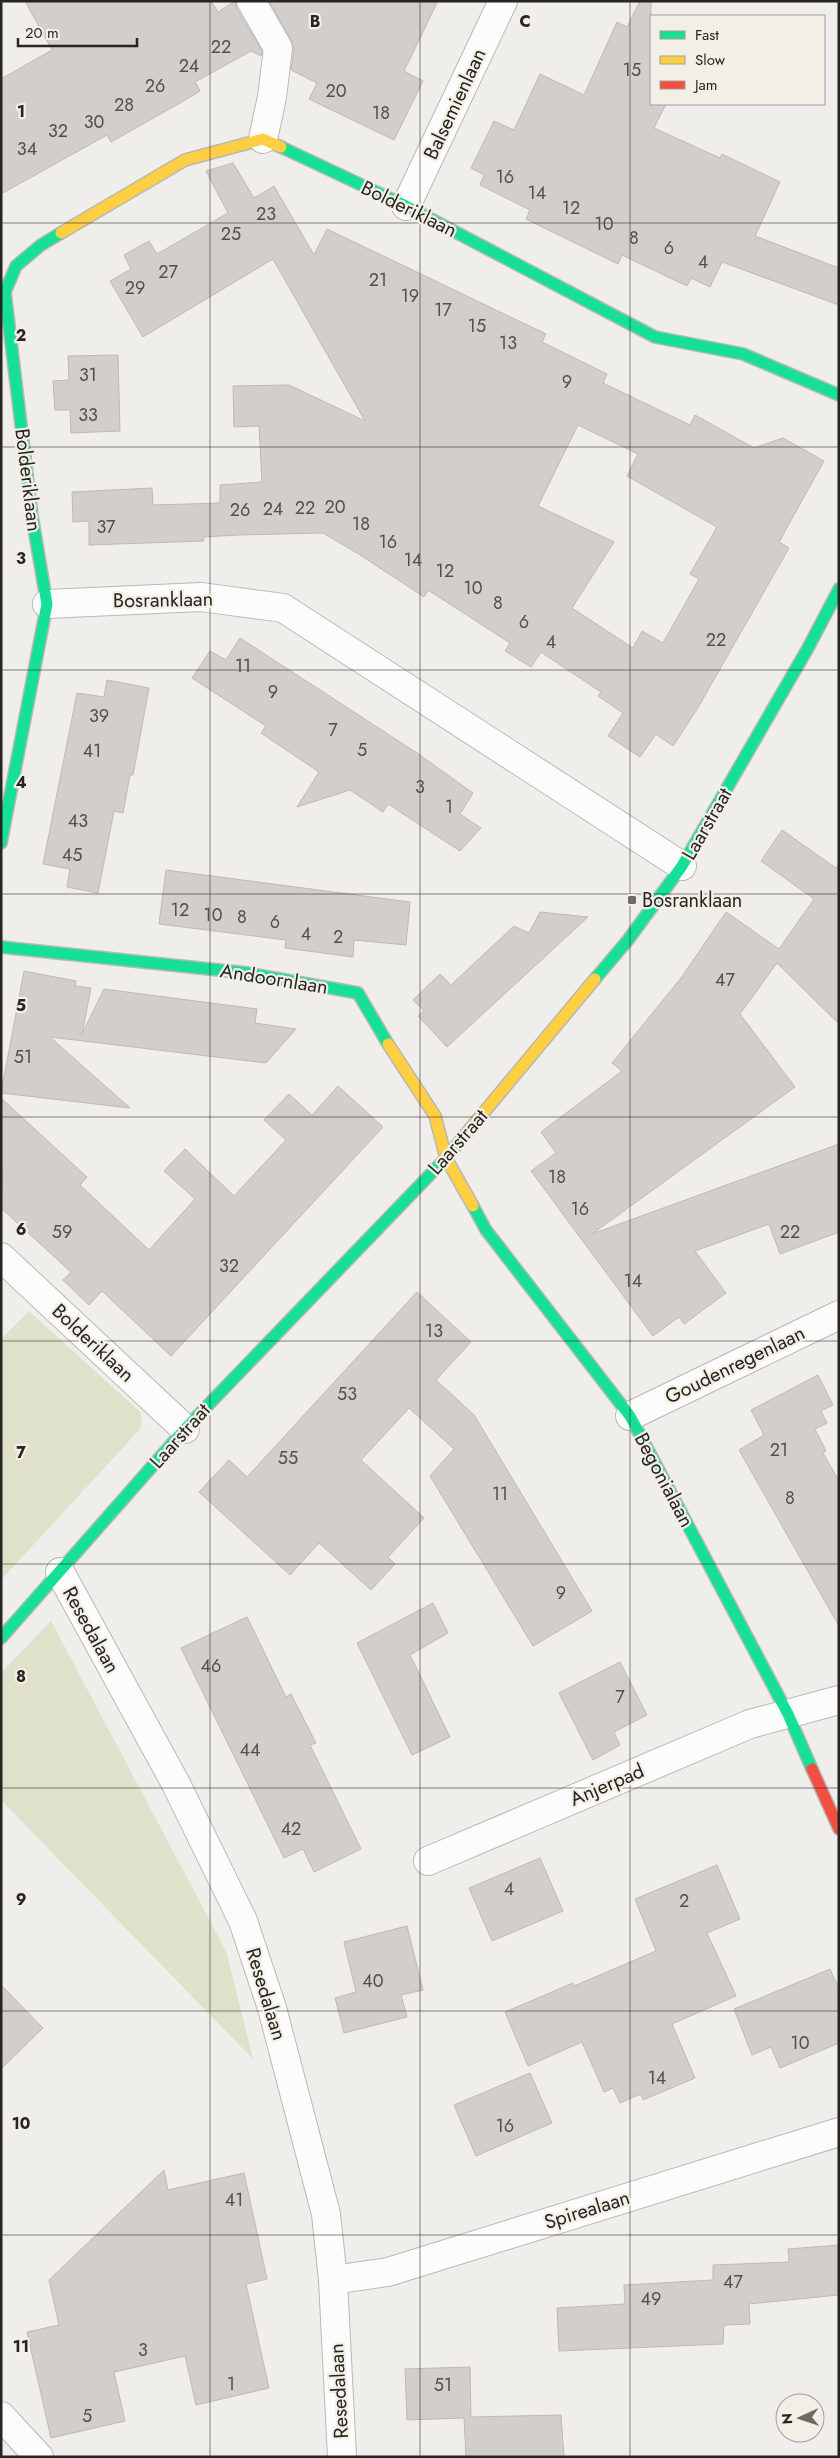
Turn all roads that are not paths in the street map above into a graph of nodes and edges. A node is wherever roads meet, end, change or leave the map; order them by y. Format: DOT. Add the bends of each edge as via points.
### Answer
graph roads {
  1 [pos="251,1"];
  2 [pos="503,1"];
  3 [pos="263,139"];
  4 [pos="406,206"];
  5 [pos="3,291"];
  6 [pos="839,395"];
  7 [pos="839,589"];
  8 [pos="47,604"];
  9 [pos="1,844"];
  10 [pos="682,866"];
  11 [pos="1,947"];
  12 [pos="446,1158"];
  13 [pos="1,1257"];
  14 [pos="839,1315"];
  15 [pos="630,1416"];
  16 [pos="185,1429"];
  17 [pos="60,1572"];
  18 [pos="1,1638"];
  19 [pos="839,1700"];
  20 [pos="788,1714"];
  21 [pos="839,1829"];
  22 [pos="428,1861"];
  23 [pos="839,2132"];
  24 [pos="333,2280"];
  25 [pos="1,2416"];
  26 [pos="39,2457"];
  27 [pos="342,2457"];
  1 -- 3 [label="street" via="278,48"];
  2 -- 4 [label="street, Balsemienlaan"];
  3 -- 4 [label="street, Bolderiklaan"];
  3 -- 5 [label="street, Bolderiklaan" via="185,160 41,245 16,266"];
  4 -- 6 [label="street, Bolderiklaan" via="655,337 743,354"];
  5 -- 8 [label="street, Bolderiklaan" via="32,516"];
  7 -- 10 [label="street, Laarstraat"];
  8 -- 9 [label="street, Bolderiklaan"];
  8 -- 10 [label="street, Bosranklaan" via="201,596 283,608"];
  10 -- 12 [label="street, Laarstraat" via="628,940"];
  11 -- 12 [label="street, Andoornlaan" via="247,973 358,993 435,1116"];
  12 -- 15 [label="street, Begonialaan" via="486,1230"];
  12 -- 16 [label="street, Laarstraat"];
  13 -- 16 [label="street, Bolderiklaan"];
  14 -- 15 [label="street, Goudenregenlaan"];
  15 -- 20 [label="street, Begonialaan"];
  16 -- 17 [label="street, Laarstraat"];
  17 -- 18 [label="street, Laarstraat"];
  17 -- 24 [label="street, Resedalaan" via="176,1784 243,1921 272,2008 326,2214"];
  19 -- 20 [label="street, Anjerpad"];
  20 -- 21 [label="street, Begonialaan"];
  20 -- 22 [label="street, Anjerpad" via="750,1724"];
  23 -- 24 [label="street, Spirealaan" via="388,2272"];
  24 -- 27 [label="street, Resedalaan"];
  25 -- 26 [label="street"];
}
